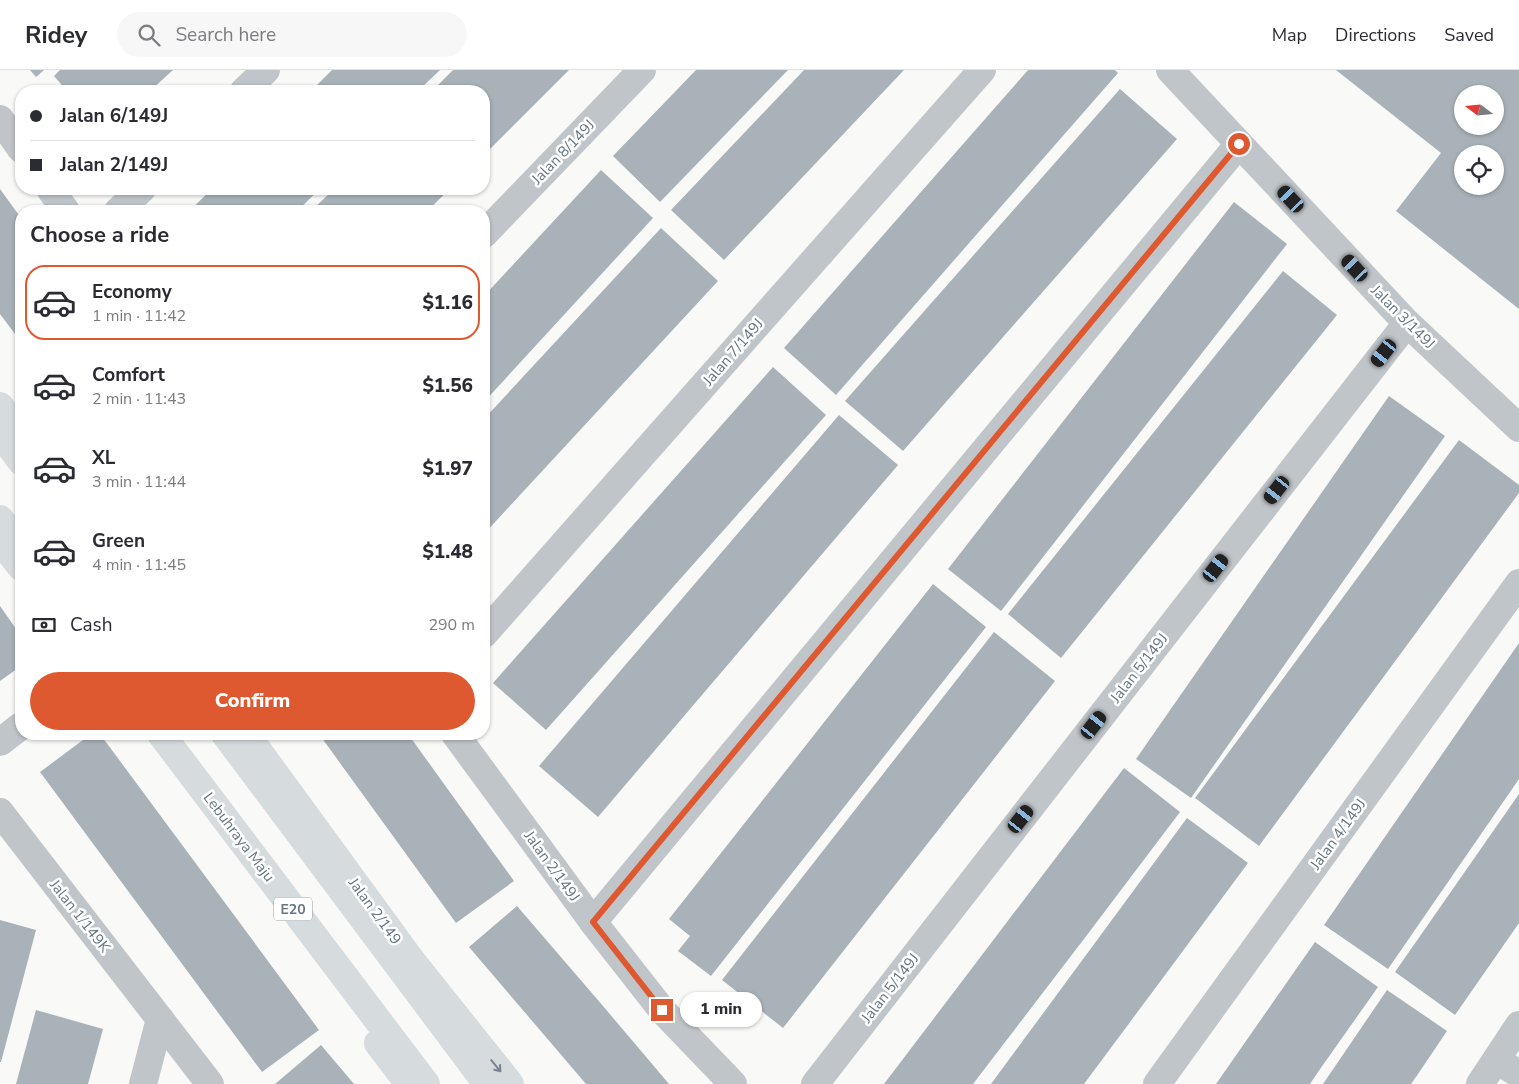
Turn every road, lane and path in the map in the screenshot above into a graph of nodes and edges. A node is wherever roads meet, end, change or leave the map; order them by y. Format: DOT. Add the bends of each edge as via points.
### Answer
graph roads {
  1 [pos="266,70"];
  2 [pos="642,70"];
  3 [pos="982,70"];
  4 [pos="1170,70"];
  5 [pos="250,85"];
  6 [pos="0,119"];
  7 [pos="15,140"];
  8 [pos="1239,144"];
  9 [pos="135,195"];
  10 [pos="125,205"];
  11 [pos="490,228"];
  12 [pos="1407,323"];
  13 [pos="0,406"];
  14 [pos="15,426"];
  15 [pos="1519,428"];
  16 [pos="0,432"];
  17 [pos="15,453"];
  18 [pos="0,519"];
  19 [pos="15,539"];
  20 [pos="0,540"];
  21 [pos="15,559"];
  22 [pos="1519,583"];
  23 [pos="490,627"];
  24 [pos="15,731"];
  25 [pos="153,740"];
  26 [pos="167,740"];
  27 [pos="229,740"];
  28 [pos="250,740"];
  29 [pos="459,740"];
  30 [pos="0,742"];
  31 [pos="0,812"];
  32 [pos="593,922"];
  33 [pos="160,1019"];
  34 [pos="1519,1025"];
  35 [pos="1496,1060"];
  36 [pos="1519,1074"];
  37 [pos="142,1084"];
  38 [pos="210,1084"];
  39 [pos="409,1084"];
  40 [pos="426,1084"];
  41 [pos="487,1084"];
  42 [pos="510,1084"];
  43 [pos="733,1084"];
  44 [pos="815,1084"];
  45 [pos="1157,1084"];
  46 [pos="1480,1084"];
  1 -- 5 [label="street"];
  2 -- 11 [label="street, Jalan 8/149J"];
  3 -- 23 [label="street, Jalan 7/149J"];
  4 -- 8 [label="street, Jalan 3/149J"];
  6 -- 7 [label="street"];
  8 -- 12 [label="street, Jalan 3/149J"];
  8 -- 32 [label="street"];
  9 -- 10 [label="street"];
  12 -- 15 [label="street, Jalan 3/149J"];
  12 -- 44 [label="street, Jalan 5/149J"];
  13 -- 14 [label="main road"];
  16 -- 17 [label="main road"];
  18 -- 19 [label="main road"];
  20 -- 21 [label="main road"];
  22 -- 45 [label="street, Jalan 4/149J"];
  24 -- 30 [label="street"];
  25 -- 39 [label="main road"];
  26 -- 40 [label="main road, Lebuhraya Maju / E20"];
  27 -- 41 [label="main road"];
  28 -- 42 [label="main road, Jalan 2/149, one-way" via="411,960"];
  29 -- 32 [label="street, Jalan 2/149J"];
  31 -- 33 [label="street, Jalan 1/149K"];
  32 -- 43 [label="street, Jalan 2/149J" via="662,1010"];
  33 -- 37 [label="street"];
  33 -- 38 [label="street, Jalan 1/149K"];
  34 -- 35 [label="street"];
  35 -- 36 [label="street"];
  35 -- 46 [label="street"];
}
